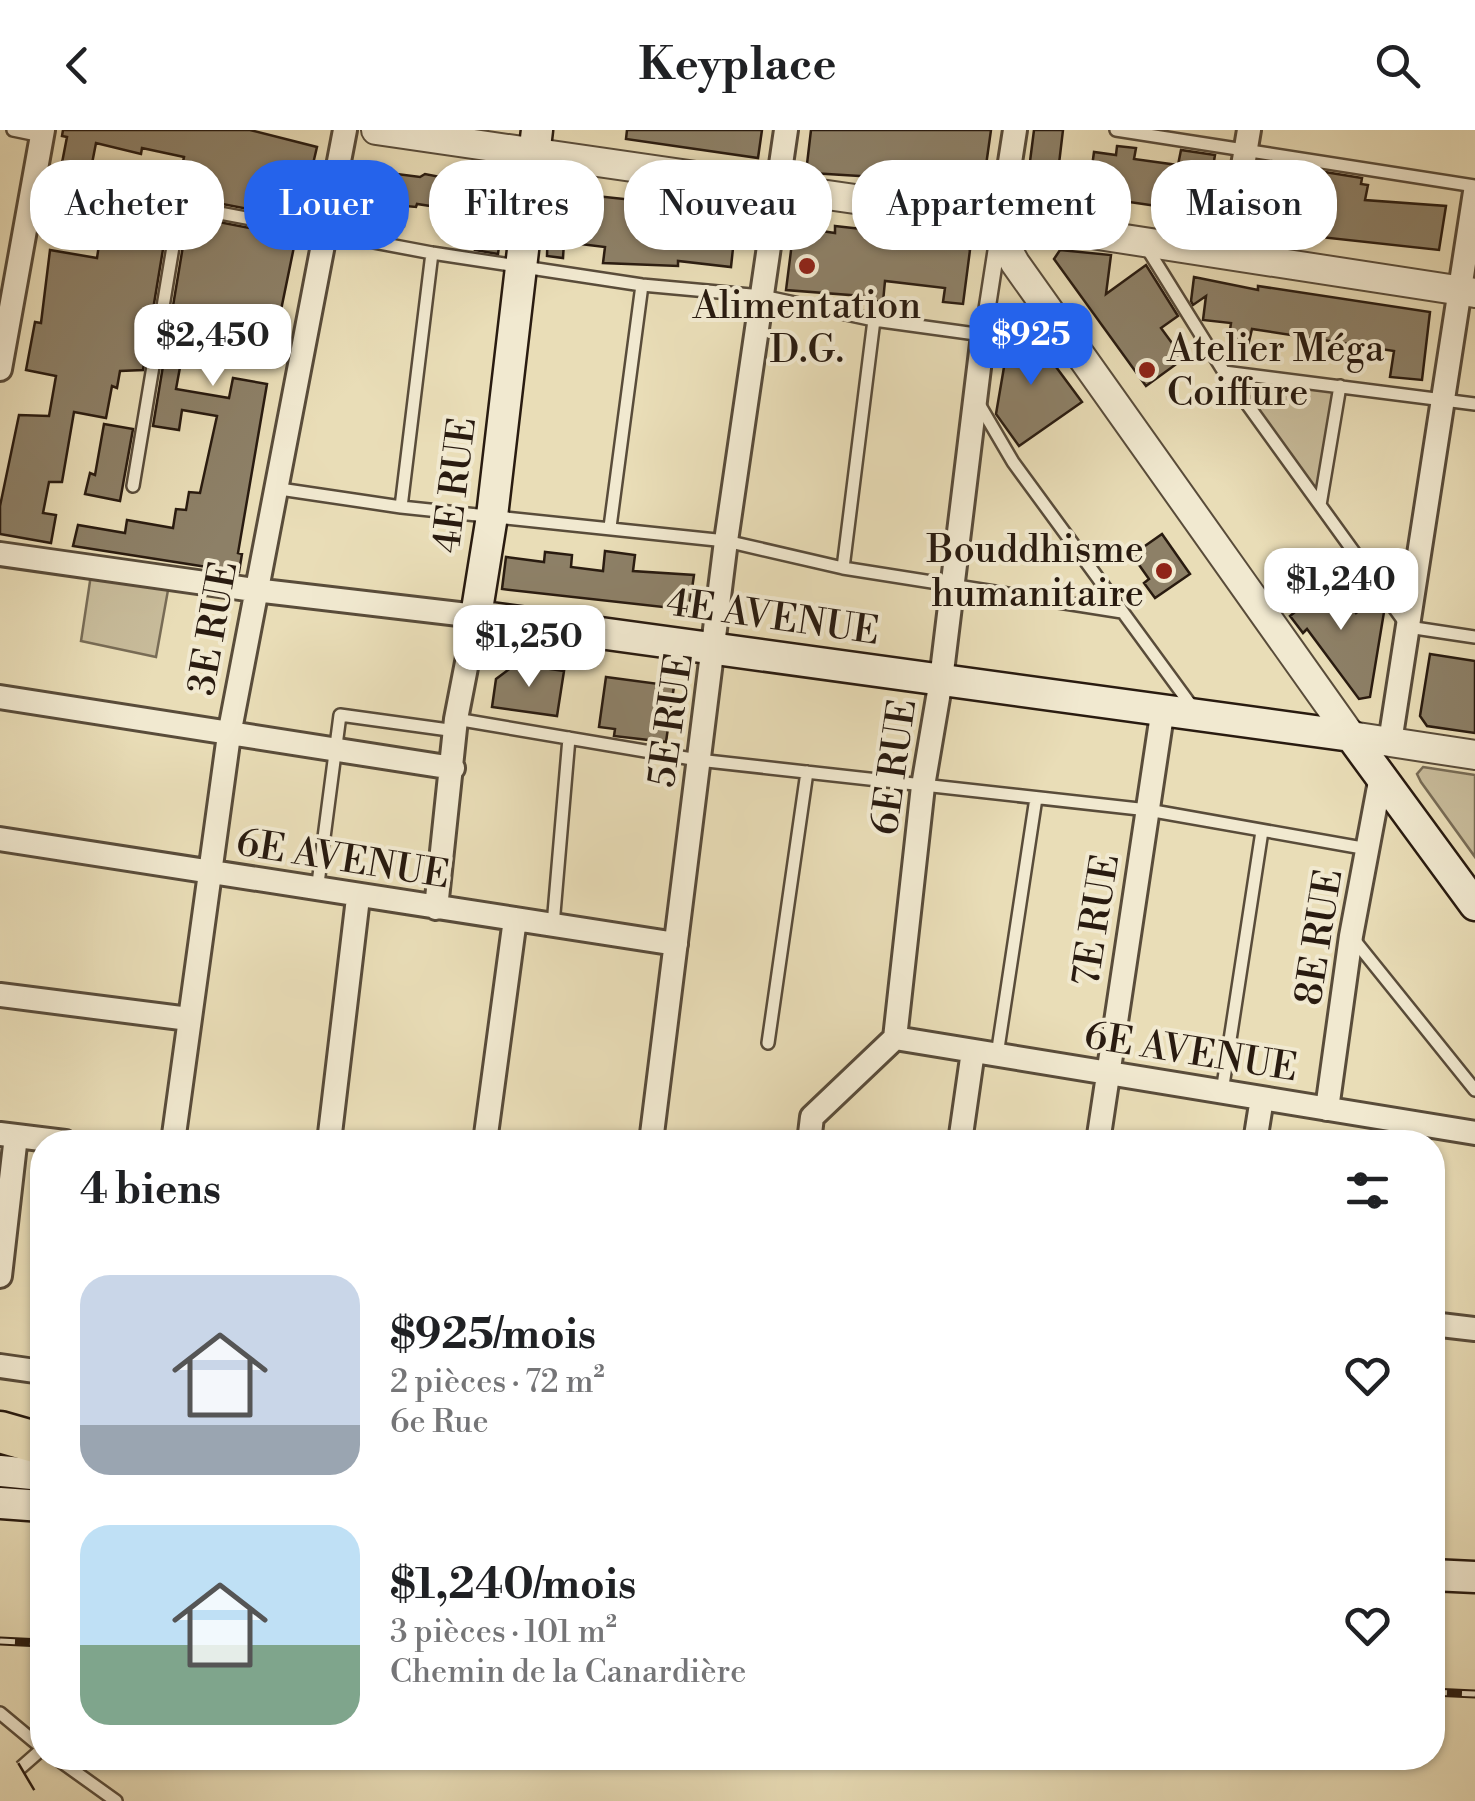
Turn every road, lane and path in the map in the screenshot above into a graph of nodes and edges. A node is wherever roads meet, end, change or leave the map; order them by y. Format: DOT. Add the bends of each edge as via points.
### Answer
graph roads {
  1 [pos="13,130"];
  2 [pos="345,130"];
  3 [pos="786,130"];
  4 [pos="1015,130"];
  5 [pos="1125,131"];
  6 [pos="393,132"];
  7 [pos="42,133"];
  8 [pos="476,138"];
  9 [pos="1247,140"];
  10 [pos="535,142"];
  11 [pos="37,160"];
  12 [pos="339,160"];
  13 [pos="630,160"];
  14 [pos="781,160"];
  15 [pos="1010,160"];
  16 [pos="1475,189"];
  17 [pos="30,200"];
  18 [pos="1131,240"];
  19 [pos="1142,242"];
  20 [pos="409,249"];
  21 [pos="173,250"];
  22 [pos="320,250"];
  23 [pos="768,250"];
  24 [pos="996,250"];
  25 [pos="1009,250"];
  26 [pos="432,253"];
  27 [pos="1228,255"];
  28 [pos="520,264"];
  29 [pos="642,285"];
  30 [pos="1468,292"];
  31 [pos="762,296"];
  32 [pos="874,320"];
  33 [pos="983,336"];
  34 [pos="0,369"];
  35 [pos="1224,372"];
  36 [pos="1340,386"];
  37 [pos="1443,399"];
  38 [pos="977,400"];
  39 [pos="1475,404"];
  40 [pos="133,486"];
  41 [pos="273,488"];
  42 [pos="1320,506"];
  43 [pos="401,507"];
  44 [pos="492,516"];
  45 [pos="610,527"];
  46 [pos="726,541"];
  47 [pos="0,554"];
  48 [pos="843,568"];
  49 [pos="954,583"];
  50 [pos="254,590"];
  51 [pos="1122,612"];
  52 [pos="476,616"];
  53 [pos="1408,627"];
  54 [pos="1475,638"];
  55 [pos="715,648"];
  56 [pos="941,680"];
  57 [pos="0,697"];
  58 [pos="1164,708"];
  59 [pos="1196,712"];
  60 [pos="456,725"];
  61 [pos="228,735"];
  62 [pos="1351,736"];
  63 [pos="569,738"];
  64 [pos="1390,742"];
  65 [pos="336,751"];
  66 [pos="1475,755"];
  67 [pos="698,760"];
  68 [pos="453,768"];
  69 [pos="807,772"];
  70 [pos="1381,776"];
  71 [pos="923,786"];
  72 [pos="1036,798"];
  73 [pos="1148,810"];
  74 [pos="1262,830"];
  75 [pos="0,839"];
  76 [pos="1368,849"];
  77 [pos="207,873"];
  78 [pos="318,891"];
  79 [pos="358,898"];
  80 [pos="1475,905"];
  81 [pos="436,908"];
  82 [pos="515,919"];
  83 [pos="553,925"];
  84 [pos="1352,936"];
  85 [pos="676,944"];
  86 [pos="0,995"];
  87 [pos="189,1020"];
  88 [pos="895,1038"];
  89 [pos="768,1043"];
  90 [pos="973,1051"];
  91 [pos="997,1055"];
  92 [pos="1107,1073"];
  93 [pos="1475,1090"];
  94 [pos="1222,1092"];
  95 [pos="1262,1098"];
  96 [pos="1327,1109"];
  97 [pos="175,1130"];
  98 [pos="330,1130"];
  99 [pos="487,1130"];
  100 [pos="652,1130"];
  101 [pos="810,1130"];
  102 [pos="962,1130"];
  103 [pos="1100,1130"];
  104 [pos="1258,1130"];
  105 [pos="1399,1130"];
  106 [pos="1445,1133"];
  107 [pos="1475,1133"];
  108 [pos="8,1135"];
  109 [pos="0,1276"];
  110 [pos="1445,1326"];
  111 [pos="1475,1329"];
  112 [pos="0,1366"];
  113 [pos="30,1370"];
  114 [pos="0,1432"];
  115 [pos="30,1441"];
  116 [pos="0,1471"];
  117 [pos="30,1474"];
  118 [pos="0,1502"];
  119 [pos="30,1505"];
  120 [pos="1445,1576"];
  121 [pos="1475,1577"];
  122 [pos="0,1713"];
  123 [pos="30,1738"];
  124 [pos="30,1760"];
  125 [pos="73,1770"];
  126 [pos="0,1778"];
  127 [pos="16,1801"];
  128 [pos="116,1801"];
  1 -- 7 [label="lane"];
  2 -- 12 [label="street, 3E RUE"];
  3 -- 14 [label="street, 5E RUE"];
  4 -- 15 [label="street, 6E RUE"];
  5 -- 9 [label="lane"];
  6 -- 8 [label="street"];
  7 -- 11 [label="street"];
  8 -- 10 [label="street"];
  9 -- 16 [label="lane"];
  9 -- 27 [label="street"];
  10 -- 13 [label="street"];
  10 -- 28 [label="main road, 4E RUE"];
  16 -- 30 [label="street"];
  17 -- 34 [label="street"];
  18 -- 19 [label="street"];
  19 -- 27 [label="street"];
  19 -- 35 [label="lane"];
  20 -- 26 [label="lane"];
  21 -- 40 [label="lane"];
  22 -- 41 [label="street, 3E RUE"];
  23 -- 31 [label="street, 5E RUE"];
  24 -- 33 [label="street, 6E RUE"];
  25 -- 62 [label="street"];
  26 -- 28 [label="lane"];
  26 -- 43 [label="lane"];
  27 -- 30 [label="street"];
  28 -- 29 [label="lane"];
  28 -- 44 [label="main road, 4E RUE"];
  29 -- 31 [label="lane"];
  29 -- 45 [label="lane"];
  30 -- 37 [label="street"];
  31 -- 32 [label="lane"];
  31 -- 46 [label="street, 5E RUE"];
  32 -- 33 [label="lane"];
  32 -- 48 [label="lane"];
  33 -- 38 [label="street, 6E RUE"];
  35 -- 36 [label="lane"];
  35 -- 42 [label="lane"];
  36 -- 37 [label="lane"];
  36 -- 42 [label="lane"];
  37 -- 39 [label="lane"];
  37 -- 53 [label="street"];
  38 -- 49 [label="street, 6E RUE"];
  38 -- 51 [label="lane" via="1013,462"];
  41 -- 43 [label="lane"];
  41 -- 50 [label="street, 3E RUE"];
  42 -- 53 [label="lane"];
  43 -- 44 [label="lane"];
  44 -- 45 [label="lane"];
  44 -- 52 [label="main road, 4E RUE"];
  45 -- 46 [label="lane"];
  46 -- 48 [label="lane"];
  46 -- 55 [label="street, 5E RUE"];
  47 -- 50 [label="street, 4E AVENUE"];
  48 -- 49 [label="lane"];
  49 -- 51 [label="lane"];
  49 -- 56 [label="street, 6E RUE"];
  50 -- 52 [label="street, 4E AVENUE"];
  50 -- 61 [label="street, 3E RUE"];
  51 -- 59 [label="lane"];
  52 -- 55 [label="main road, 4E AVENUE"];
  52 -- 60 [label="street, 4E RUE"];
  53 -- 54 [label="lane"];
  53 -- 64 [label="street"];
  55 -- 56 [label="main road, 4E AVENUE"];
  55 -- 67 [label="street, 5E RUE"];
  56 -- 58 [label="main road, 4E AVENUE"];
  56 -- 71 [label="street, 6E RUE"];
  57 -- 61 [label="street"];
  58 -- 59 [label="main road, 4E AVENUE"];
  58 -- 73 [label="street, 7E RUE"];
  59 -- 62 [label="main road, 4E AVENUE"];
  60 -- 63 [label="lane"];
  60 -- 65 [label="lane" via="340,715"];
  60 -- 68 [label="street, 4E RUE"];
  61 -- 65 [label="street"];
  61 -- 77 [label="street, 3E RUE"];
  62 -- 64 [label="street, 4E AVENUE"];
  62 -- 70 [label="main road"];
  63 -- 67 [label="lane"];
  63 -- 83 [label="lane"];
  64 -- 66 [label="street, 4E AVENUE"];
  65 -- 68 [label="street"];
  65 -- 78 [label="lane"];
  67 -- 69 [label="lane"];
  67 -- 85 [label="street, 5E RUE"];
  68 -- 81 [label="street, 4E RUE"];
  69 -- 71 [label="lane"];
  69 -- 89 [label="lane"];
  70 -- 76 [label="street, 8E RUE"];
  70 -- 80 [label="main road"];
  71 -- 72 [label="lane"];
  71 -- 88 [label="street, 6E RUE"];
  72 -- 73 [label="lane"];
  72 -- 91 [label="lane"];
  73 -- 74 [label="lane"];
  73 -- 92 [label="street, 7E RUE"];
  74 -- 76 [label="lane"];
  74 -- 94 [label="lane"];
  75 -- 77 [label="street, 6E AVENUE"];
  76 -- 84 [label="street, 8E RUE"];
  77 -- 78 [label="street, 6E AVENUE"];
  77 -- 87 [label="street, 3E RUE"];
  78 -- 79 [label="street, 6E AVENUE"];
  79 -- 81 [label="street, 6E AVENUE"];
  79 -- 98 [label="street"];
  81 -- 82 [label="street, 6E AVENUE"];
  82 -- 83 [label="street, 6E AVENUE"];
  82 -- 99 [label="street"];
  83 -- 85 [label="street, 6E AVENUE"];
  84 -- 93 [label="lane"];
  84 -- 96 [label="street, 8E RUE"];
  85 -- 100 [label="street, 5E RUE"];
  86 -- 87 [label="street"];
  87 -- 97 [label="street, 3E RUE"];
  88 -- 90 [label="street, 6E AVENUE"];
  88 -- 101 [label="street" via="812,1117"];
  90 -- 91 [label="street, 6E AVENUE"];
  90 -- 102 [label="street"];
  91 -- 92 [label="street, 6E AVENUE"];
  92 -- 94 [label="street, 6E AVENUE"];
  92 -- 103 [label="street, 7E RUE"];
  94 -- 95 [label="street, 6E AVENUE"];
  95 -- 96 [label="street, 6E AVENUE"];
  95 -- 104 [label="street"];
  96 -- 105 [label="street, 6E AVENUE"];
  106 -- 107 [label="street, 6E AVENUE"];
  108 -- 109 [label="street"];
  110 -- 111 [label="street"];
  112 -- 113 [label="street"];
  114 -- 115 [label="highway"];
  116 -- 117 [label="main road"];
  118 -- 119 [label="main road"];
  120 -- 121 [label="main road"];
  122 -- 123 [label="lane"];
  124 -- 126 [label="lane" via="15,1776"];
  125 -- 128 [label="lane"];
  126 -- 127 [label="highway, bridge"];
}
